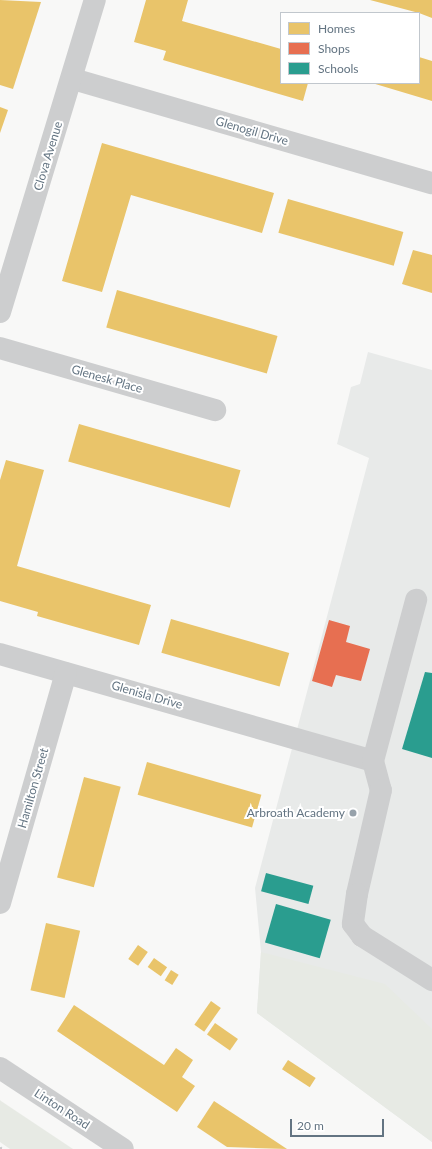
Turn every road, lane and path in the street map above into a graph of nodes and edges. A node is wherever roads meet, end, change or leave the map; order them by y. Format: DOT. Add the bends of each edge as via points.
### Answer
graph roads {
  1 [pos="95,0"];
  2 [pos="72,79"];
  3 [pos="432,183"];
  4 [pos="0,312"];
  5 [pos="0,348"];
  6 [pos="215,410"];
  7 [pos="416,600"];
  8 [pos="0,654"];
  9 [pos="66,673"];
  10 [pos="373,761"];
  11 [pos="0,903"];
  12 [pos="432,980"];
  13 [pos="0,1068"];
  14 [pos="123,1149"];
  1 -- 2 [label="street, Clova Avenue"];
  2 -- 3 [label="street, Glenogil Drive"];
  2 -- 4 [label="street, Clova Avenue"];
  5 -- 6 [label="street, Glenesk Place"];
  7 -- 10 [label="street"];
  8 -- 9 [label="street, Glenisla Drive"];
  9 -- 10 [label="street, Glenisla Drive"];
  9 -- 11 [label="street, Hamilton Street"];
  10 -- 12 [label="street" via="381,790 356,894 353,924 362,936"];
  13 -- 14 [label="street, Linton Road"];
}
